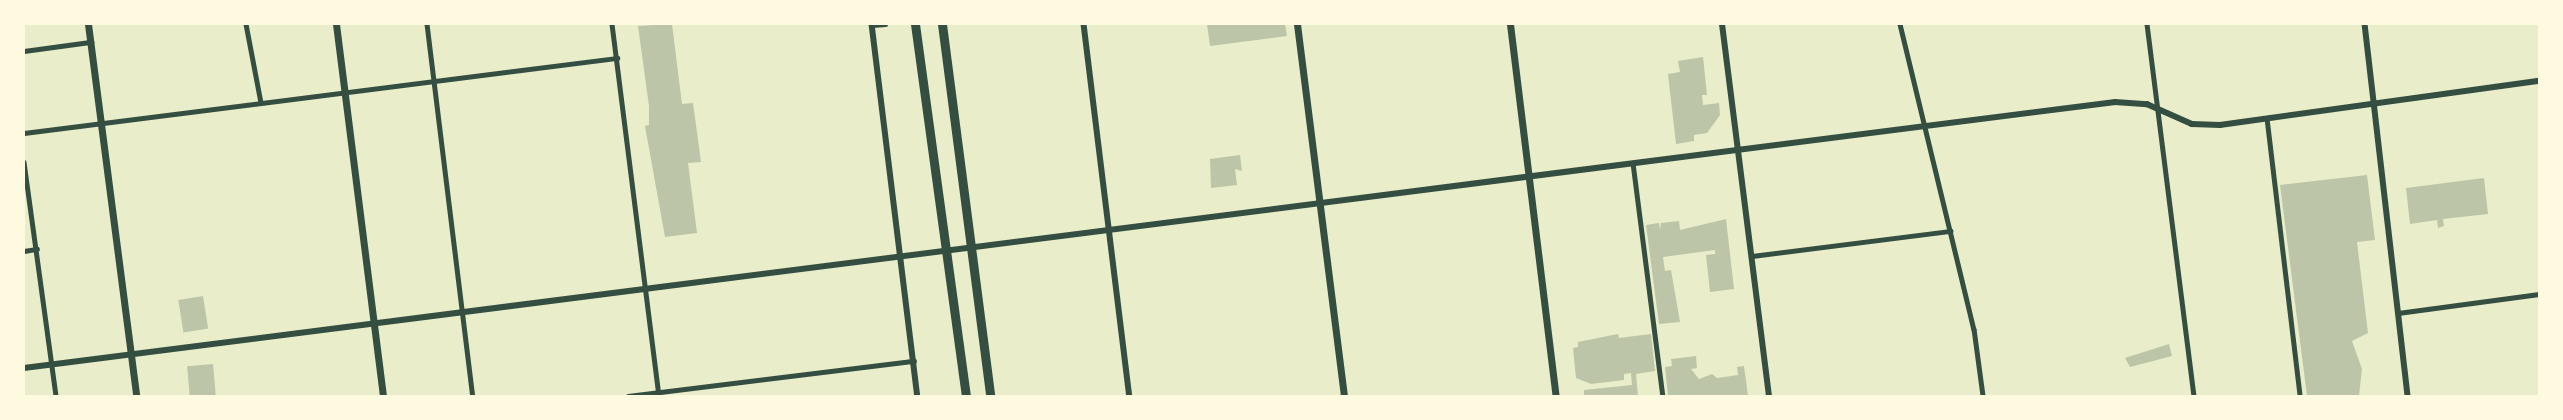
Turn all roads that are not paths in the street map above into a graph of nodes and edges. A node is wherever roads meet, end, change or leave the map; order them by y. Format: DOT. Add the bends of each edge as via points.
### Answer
graph roads {
  1 [pos="88,24"];
  2 [pos="246,24"];
  3 [pos="336,24"];
  4 [pos="427,24"];
  5 [pos="612,24"];
  6 [pos="885,24"];
  7 [pos="915,24"];
  8 [pos="942,24"];
  9 [pos="1084,24"];
  10 [pos="1297,24"];
  11 [pos="1510,24"];
  12 [pos="1722,24"];
  13 [pos="1900,24"];
  14 [pos="2147,24"];
  15 [pos="2365,24"];
  16 [pos="872,25"];
  17 [pos="91,42"];
  18 [pos="24,51"];
  19 [pos="617,58"];
  20 [pos="434,80"];
  21 [pos="2539,81"];
  22 [pos="344,92"];
  23 [pos="261,103"];
  24 [pos="2372,104"];
  25 [pos="2159,112"];
  26 [pos="2267,118"];
  27 [pos="101,123"];
  28 [pos="1926,126"];
  29 [pos="24,133"];
  30 [pos="1738,150"];
  31 [pos="24,162"];
  32 [pos="1633,163"];
  33 [pos="1529,176"];
  34 [pos="1320,202"];
  35 [pos="1110,229"];
  36 [pos="1950,231"];
  37 [pos="37,249"];
  38 [pos="24,251"];
  39 [pos="901,255"];
  40 [pos="1752,256"];
  41 [pos="645,288"];
  42 [pos="2539,294"];
  43 [pos="464,311"];
  44 [pos="2398,313"];
  45 [pos="374,322"];
  46 [pos="960,347"];
  47 [pos="131,354"];
  48 [pos="914,361"];
  49 [pos="52,364"];
  50 [pos="24,368"];
  51 [pos="658,394"];
  52 [pos="56,396"];
  53 [pos="136,396"];
  54 [pos="384,396"];
  55 [pos="473,396"];
  56 [pos="628,396"];
  57 [pos="918,396"];
  58 [pos="962,396"];
  59 [pos="966,396"];
  60 [pos="990,396"];
  61 [pos="1130,396"];
  62 [pos="1344,396"];
  63 [pos="1556,396"];
  64 [pos="1663,396"];
  65 [pos="1769,396"];
  66 [pos="1982,396"];
  67 [pos="2194,396"];
  68 [pos="2300,396"];
  69 [pos="2408,396"];
  1 -- 17 [label="main road"];
  2 -- 23 [label="street"];
  3 -- 22 [label="main road"];
  4 -- 20 [label="street"];
  5 -- 19 [label="street"];
  6 -- 16 [label="street"];
  7 -- 46 [label="highway"];
  8 -- 60 [label="highway"];
  9 -- 35 [label="street"];
  10 -- 34 [label="main road"];
  11 -- 33 [label="main road"];
  12 -- 30 [label="main road"];
  13 -- 28 [label="street"];
  14 -- 25 [label="street"];
  15 -- 24 [label="street"];
  16 -- 39 [label="street"];
  17 -- 18 [label="street"];
  17 -- 27 [label="main road"];
  19 -- 20 [label="street"];
  19 -- 41 [label="street"];
  20 -- 22 [label="street"];
  20 -- 43 [label="street"];
  21 -- 24 [label="street"];
  22 -- 23 [label="street"];
  22 -- 45 [label="main road"];
  23 -- 27 [label="street"];
  24 -- 26 [label="street"];
  24 -- 44 [label="street"];
  25 -- 26 [label="street" via="2203,126"];
  25 -- 28 [label="street" via="2147,104 2115,102"];
  25 -- 67 [label="street"];
  26 -- 68 [label="street"];
  27 -- 29 [label="street"];
  27 -- 47 [label="main road"];
  28 -- 30 [label="street"];
  28 -- 36 [label="street"];
  30 -- 32 [label="street"];
  30 -- 40 [label="main road"];
  31 -- 37 [label="street"];
  32 -- 33 [label="street"];
  32 -- 64 [label="street"];
  33 -- 34 [label="street"];
  33 -- 63 [label="main road"];
  34 -- 35 [label="street"];
  34 -- 62 [label="main road"];
  35 -- 39 [label="street"];
  35 -- 61 [label="street"];
  36 -- 40 [label="street"];
  36 -- 66 [label="street" via="1974,329"];
  37 -- 38 [label="street"];
  37 -- 49 [label="street"];
  39 -- 41 [label="street"];
  39 -- 48 [label="street"];
  40 -- 65 [label="main road"];
  41 -- 43 [label="street"];
  41 -- 51 [label="street"];
  42 -- 44 [label="street"];
  43 -- 45 [label="street"];
  43 -- 55 [label="street"];
  44 -- 69 [label="street"];
  45 -- 47 [label="street"];
  45 -- 54 [label="main road"];
  46 -- 58 [label="highway"];
  46 -- 59 [label="highway"];
  47 -- 49 [label="street"];
  47 -- 53 [label="main road"];
  48 -- 51 [label="street"];
  48 -- 57 [label="street"];
  49 -- 50 [label="street"];
  49 -- 52 [label="street"];
  51 -- 56 [label="street"];
}
